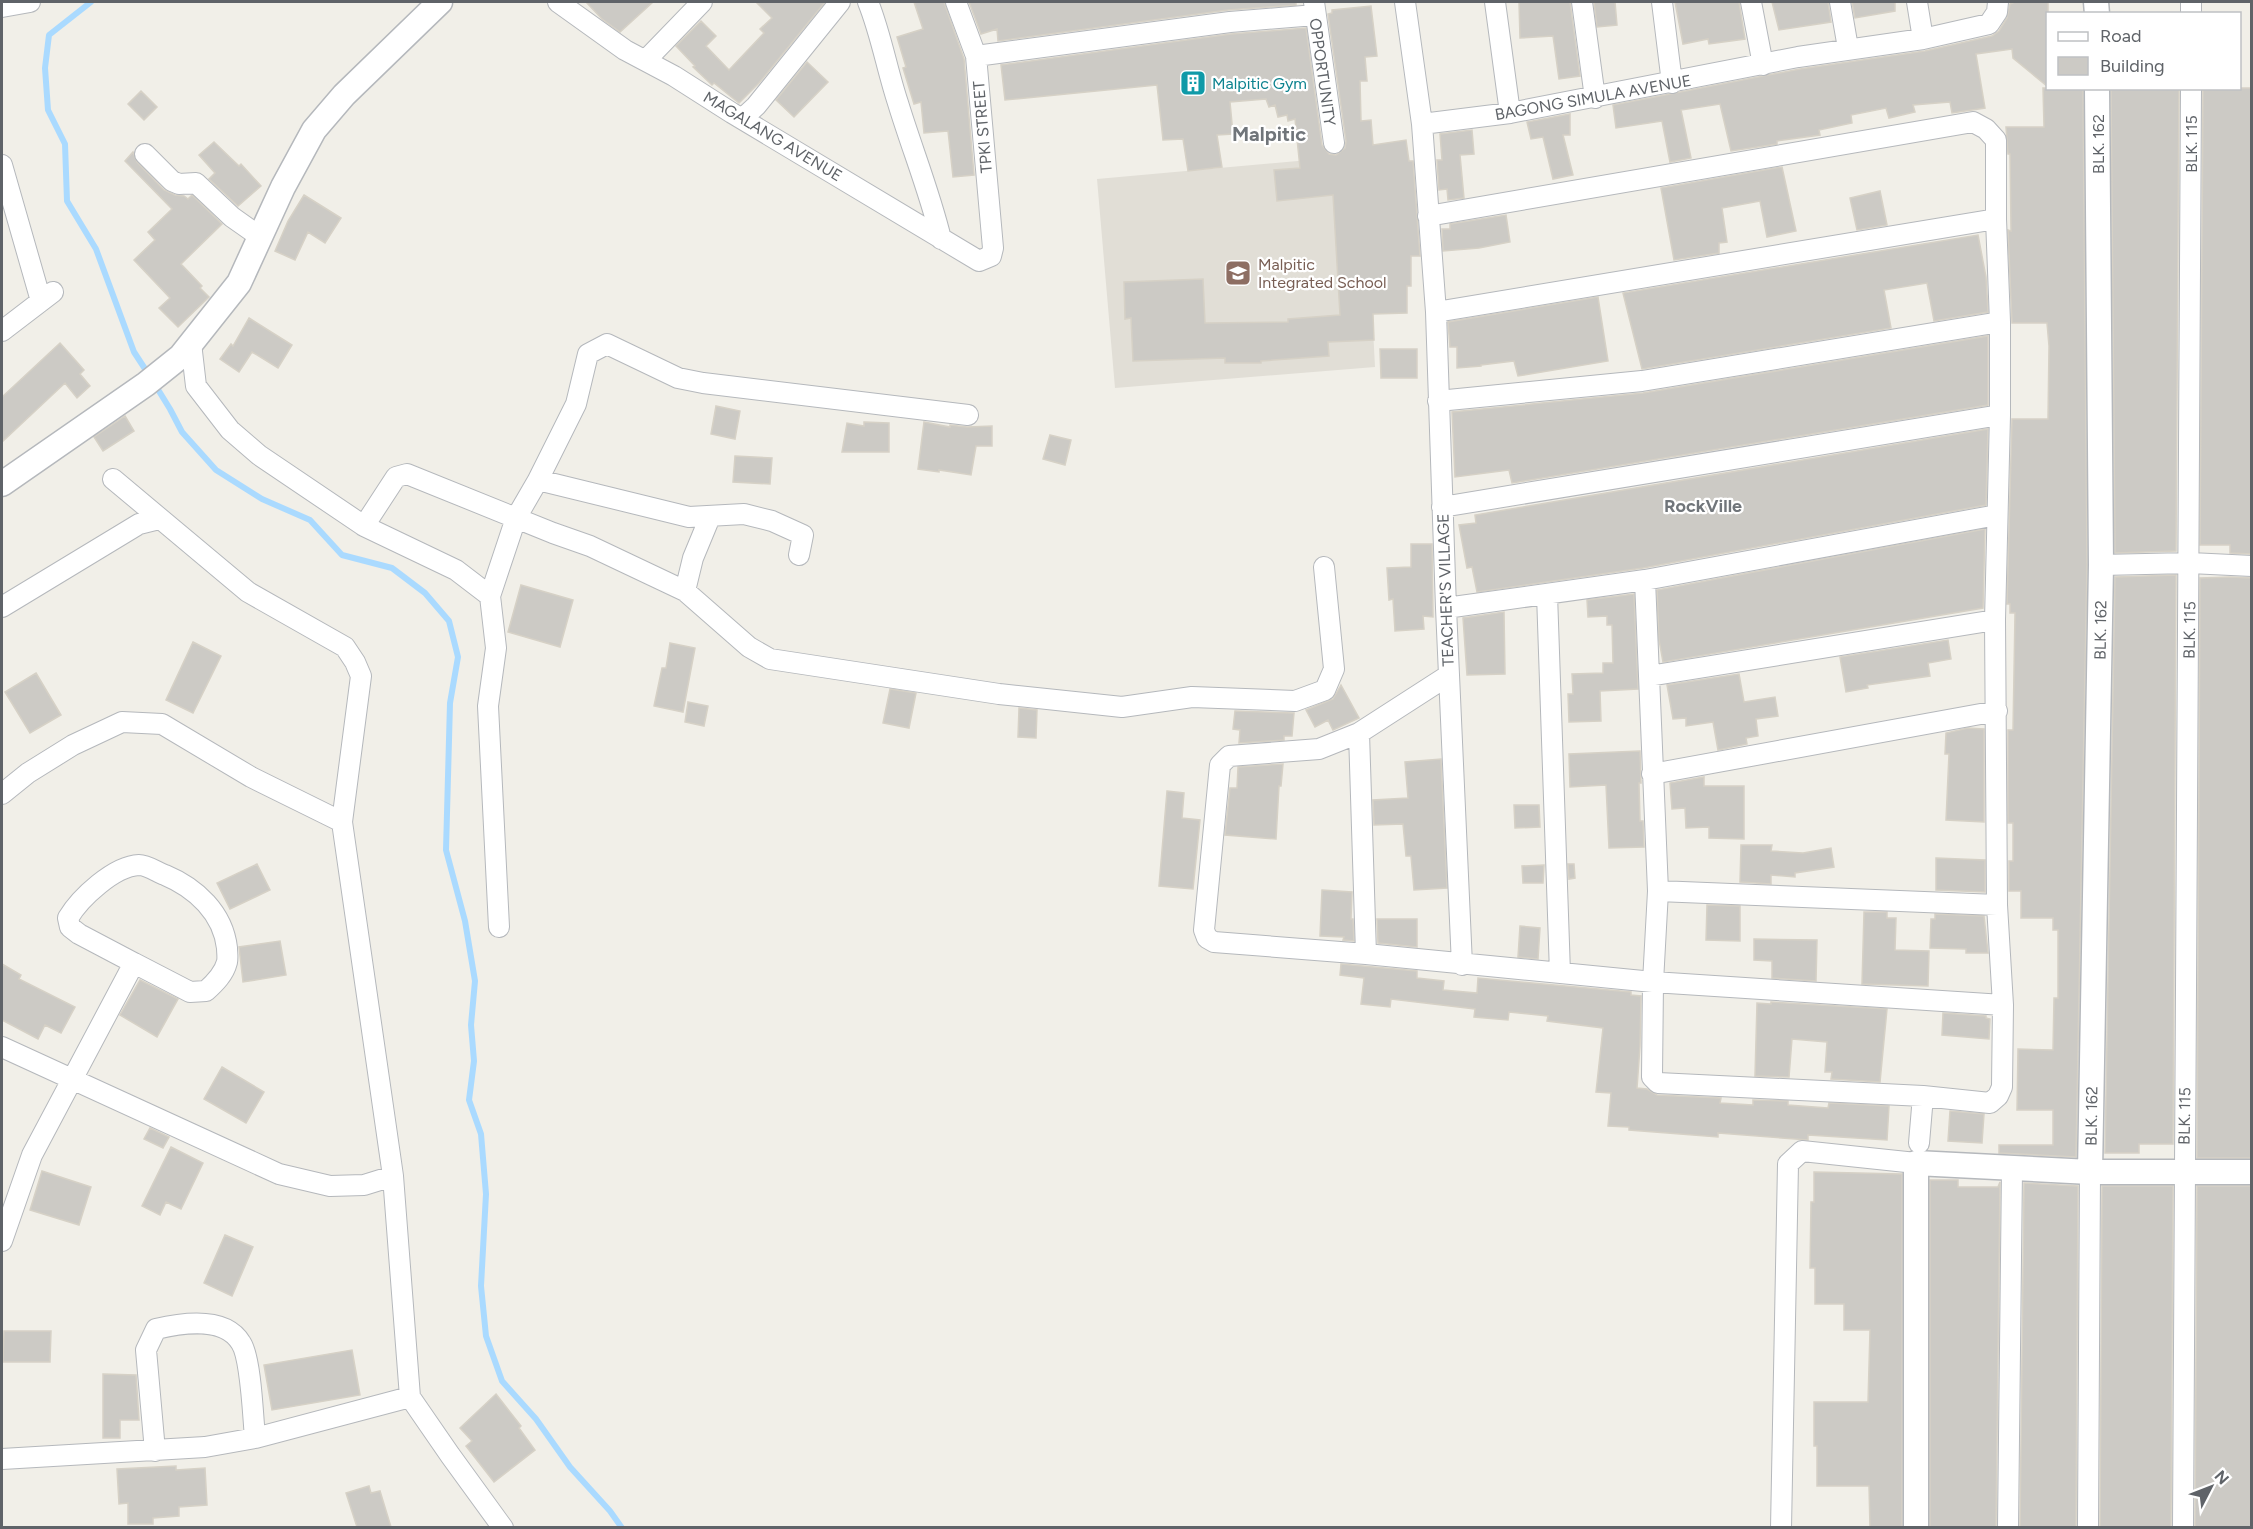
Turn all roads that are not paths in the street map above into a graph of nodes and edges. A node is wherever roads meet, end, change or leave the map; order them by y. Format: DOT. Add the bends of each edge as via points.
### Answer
graph roads {
  1 [pos="30,2"];
  2 [pos="440,2"];
  3 [pos="558,2"];
  4 [pos="702,2"];
  5 [pos="840,2"];
  6 [pos="868,2"];
  7 [pos="956,2"];
  8 [pos="1405,2"];
  9 [pos="1495,2"];
  10 [pos="1582,2"];
  11 [pos="1662,2"];
  12 [pos="1751,2"];
  13 [pos="1840,2"];
  14 [pos="1917,2"];
  15 [pos="1998,2"];
  16 [pos="2,7"];
  17 [pos="1314,8"];
  18 [pos="1923,39"];
  19 [pos="1848,48"];
  20 [pos="976,56"];
  21 [pos="646,60"];
  22 [pos="1763,65"];
  23 [pos="1672,83"];
  24 [pos="2097,90"];
  25 [pos="2191,90"];
  26 [pos="1595,98"];
  27 [pos="1510,113"];
  28 [pos="743,118"];
  29 [pos="1422,124"];
  30 [pos="1334,143"];
  31 [pos="145,154"];
  32 [pos="2,165"];
  33 [pos="1428,216"];
  34 [pos="1996,219"];
  35 [pos="259,236"];
  36 [pos="941,239"];
  37 [pos="991,256"];
  38 [pos="1436,312"];
  39 [pos="2000,322"];
  40 [pos="2,331"];
  41 [pos="186,349"];
  42 [pos="1438,401"];
  43 [pos="968,415"];
  44 [pos="2000,415"];
  45 [pos="114,479"];
  46 [pos="538,480"];
  47 [pos="2,484"];
  48 [pos="1442,507"];
  49 [pos="1997,515"];
  50 [pos="710,517"];
  51 [pos="516,518"];
  52 [pos="159,519"];
  53 [pos="364,526"];
  54 [pos="799,555"];
  55 [pos="2190,563"];
  56 [pos="2101,565"];
  57 [pos="2252,566"];
  58 [pos="1324,567"];
  59 [pos="1645,580"];
  60 [pos="686,591"];
  61 [pos="1546,594"];
  62 [pos="490,597"];
  63 [pos="2,607"];
  64 [pos="1446,608"];
  65 [pos="1995,620"];
  66 [pos="1449,675"];
  67 [pos="1649,676"];
  68 [pos="1997,711"];
  69 [pos="1359,733"];
  70 [pos="1652,774"];
  71 [pos="2,794"];
  72 [pos="342,822"];
  73 [pos="1658,891"];
  74 [pos="1997,905"];
  75 [pos="499,927"];
  76 [pos="1366,954"];
  77 [pos="134,963"];
  78 [pos="1462,965"];
  79 [pos="1560,973"];
  80 [pos="1653,982"];
  81 [pos="2003,1005"];
  82 [pos="2,1047"];
  83 [pos="71,1079"];
  84 [pos="1923,1096"];
  85 [pos="1917,1153"];
  86 [pos="2012,1168"];
  87 [pos="2184,1171"];
  88 [pos="2090,1172"];
  89 [pos="2252,1172"];
  90 [pos="393,1176"];
  91 [pos="2,1241"];
  92 [pos="410,1397"];
  93 [pos="255,1438"];
  94 [pos="155,1451"];
  95 [pos="2,1459"];
  96 [pos="503,1527"];
  97 [pos="1781,1527"];
  98 [pos="1916,1527"];
  99 [pos="2008,1527"];
  100 [pos="2088,1527"];
  101 [pos="2183,1527"];
  1 -- 16 [label="street"];
  2 -- 35 [label="street" via="344,95 314,130"];
  3 -- 21 [label="street, MAGALANG AVENUE" via="625,50"];
  4 -- 21 [label="street"];
  5 -- 28 [label="street"];
  6 -- 36 [label="street"];
  7 -- 20 [label="street, TPKI STREET"];
  8 -- 29 [label="street, TEACHER'S VILLAGE"];
  9 -- 27 [label="street"];
  10 -- 26 [label="street"];
  11 -- 23 [label="street"];
  12 -- 22 [label="street"];
  13 -- 19 [label="street"];
  14 -- 18 [label="street"];
  15 -- 18 [label="street, BAGONG SIMULA AVENUE" via="1989,24"];
  17 -- 20 [label="street"];
  17 -- 30 [label="street, OPPORTUNITY"];
  18 -- 19 [label="street, BAGONG SIMULA AVENUE"];
  19 -- 22 [label="street, BAGONG SIMULA AVENUE"];
  20 -- 37 [label="street, TPKI STREET"];
  21 -- 28 [label="street, MAGALANG AVENUE"];
  22 -- 23 [label="street, BAGONG SIMULA AVENUE"];
  23 -- 26 [label="street, BAGONG SIMULA AVENUE"];
  24 -- 56 [label="street, BLK. 162"];
  25 -- 55 [label="street, BLK. 115"];
  26 -- 27 [label="street, BAGONG SIMULA AVENUE"];
  27 -- 29 [label="street, BAGONG SIMULA AVENUE"];
  28 -- 36 [label="street, MAGALANG AVENUE"];
  29 -- 33 [label="street, TEACHER'S VILLAGE"];
  31 -- 35 [label="street" via="172,181 196,183"];
  32 -- 40 [label="street" via="47,296"];
  33 -- 34 [label="street" via="1973,122 1996,140"];
  33 -- 38 [label="street, TEACHER'S VILLAGE"];
  34 -- 38 [label="street"];
  34 -- 39 [label="street"];
  35 -- 41 [label="street" via="239,283"];
  36 -- 37 [label="street, MAGALANG AVENUE" via="979,261"];
  38 -- 42 [label="street, TEACHER'S VILLAGE"];
  39 -- 42 [label="street" via="1642,381"];
  39 -- 44 [label="street"];
  41 -- 47 [label="street" via="146,384"];
  41 -- 53 [label="street" via="196,386 230,430"];
  42 -- 48 [label="street, TEACHER'S VILLAGE"];
  43 -- 46 [label="street" via="702,383 678,378 607,344 588,354 576,404"];
  44 -- 48 [label="street"];
  44 -- 49 [label="street"];
  45 -- 52 [label="street"];
  46 -- 50 [label="street" via="689,517"];
  46 -- 51 [label="street"];
  48 -- 64 [label="street, TEACHER'S VILLAGE"];
  49 -- 59 [label="street"];
  49 -- 65 [label="street"];
  50 -- 54 [label="street" via="744,514 791,528 803,535"];
  50 -- 60 [label="street" via="693,558"];
  51 -- 53 [label="street" via="407,474 396,477"];
  51 -- 60 [label="street" via="590,546"];
  51 -- 62 [label="street"];
  52 -- 63 [label="street" via="139,524"];
  52 -- 72 [label="street" via="248,592 345,647 355,662 361,676"];
  53 -- 62 [label="street" via="456,570"];
  55 -- 56 [label="street"];
  55 -- 57 [label="street"];
  55 -- 87 [label="street, BLK. 115"];
  56 -- 88 [label="street, BLK. 162"];
  58 -- 60 [label="street" via="1334,669 1325,690 1295,702 1192,697 1122,707 999,694 770,660 749,647"];
  59 -- 61 [label="street"];
  59 -- 67 [label="street"];
  61 -- 64 [label="street"];
  61 -- 79 [label="street"];
  62 -- 75 [label="street" via="496,648 488,706"];
  64 -- 66 [label="street, TEACHER'S VILLAGE"];
  65 -- 67 [label="street"];
  65 -- 68 [label="street"];
  66 -- 69 [label="street"];
  66 -- 78 [label="street, TEACHER'S VILLAGE"];
  67 -- 70 [label="street"];
  68 -- 70 [label="street"];
  68 -- 74 [label="street"];
  69 -- 76 [label="street"];
  69 -- 76 [label="street" via="1319,749 1229,756 1220,765 1203,930 1214,942"];
  70 -- 73 [label="street"];
  71 -- 72 [label="street" via="73,745 122,722 162,724 252,777"];
  72 -- 90 [label="street"];
  73 -- 74 [label="street"];
  73 -- 80 [label="street"];
  74 -- 81 [label="street"];
  76 -- 78 [label="street"];
  77 -- 77 [label="street" via="79,934 70,927 68,918 96,887 120,869 141,865 178,880 202,898 216,915 226,938 228,959 223,972 206,992 190,992"];
  77 -- 83 [label="street"];
  78 -- 79 [label="street"];
  79 -- 80 [label="street"];
  80 -- 81 [label="street"];
  80 -- 84 [label="street" via="1651,1070 1658,1083"];
  81 -- 84 [label="street" via="2002,1087 1998,1096 1990,1102"];
  82 -- 83 [label="street"];
  83 -- 90 [label="street" via="279,1174 330,1186 364,1185"];
  83 -- 91 [label="street" via="32,1155"];
  84 -- 85 [label="street"];
  85 -- 86 [label="street"];
  85 -- 97 [label="street" via="1802,1151 1788,1164"];
  85 -- 98 [label="street"];
  86 -- 88 [label="street"];
  86 -- 99 [label="street"];
  87 -- 88 [label="street"];
  87 -- 89 [label="street"];
  87 -- 101 [label="street, BLK. 115"];
  88 -- 100 [label="street"];
  90 -- 92 [label="street"];
  92 -- 93 [label="street"];
  92 -- 96 [label="street"];
  93 -- 94 [label="street"];
  93 -- 94 [label="street" via="247,1357 241,1341 227,1330 201,1322 175,1324 156,1329 146,1350"];
  94 -- 95 [label="street"];
}
